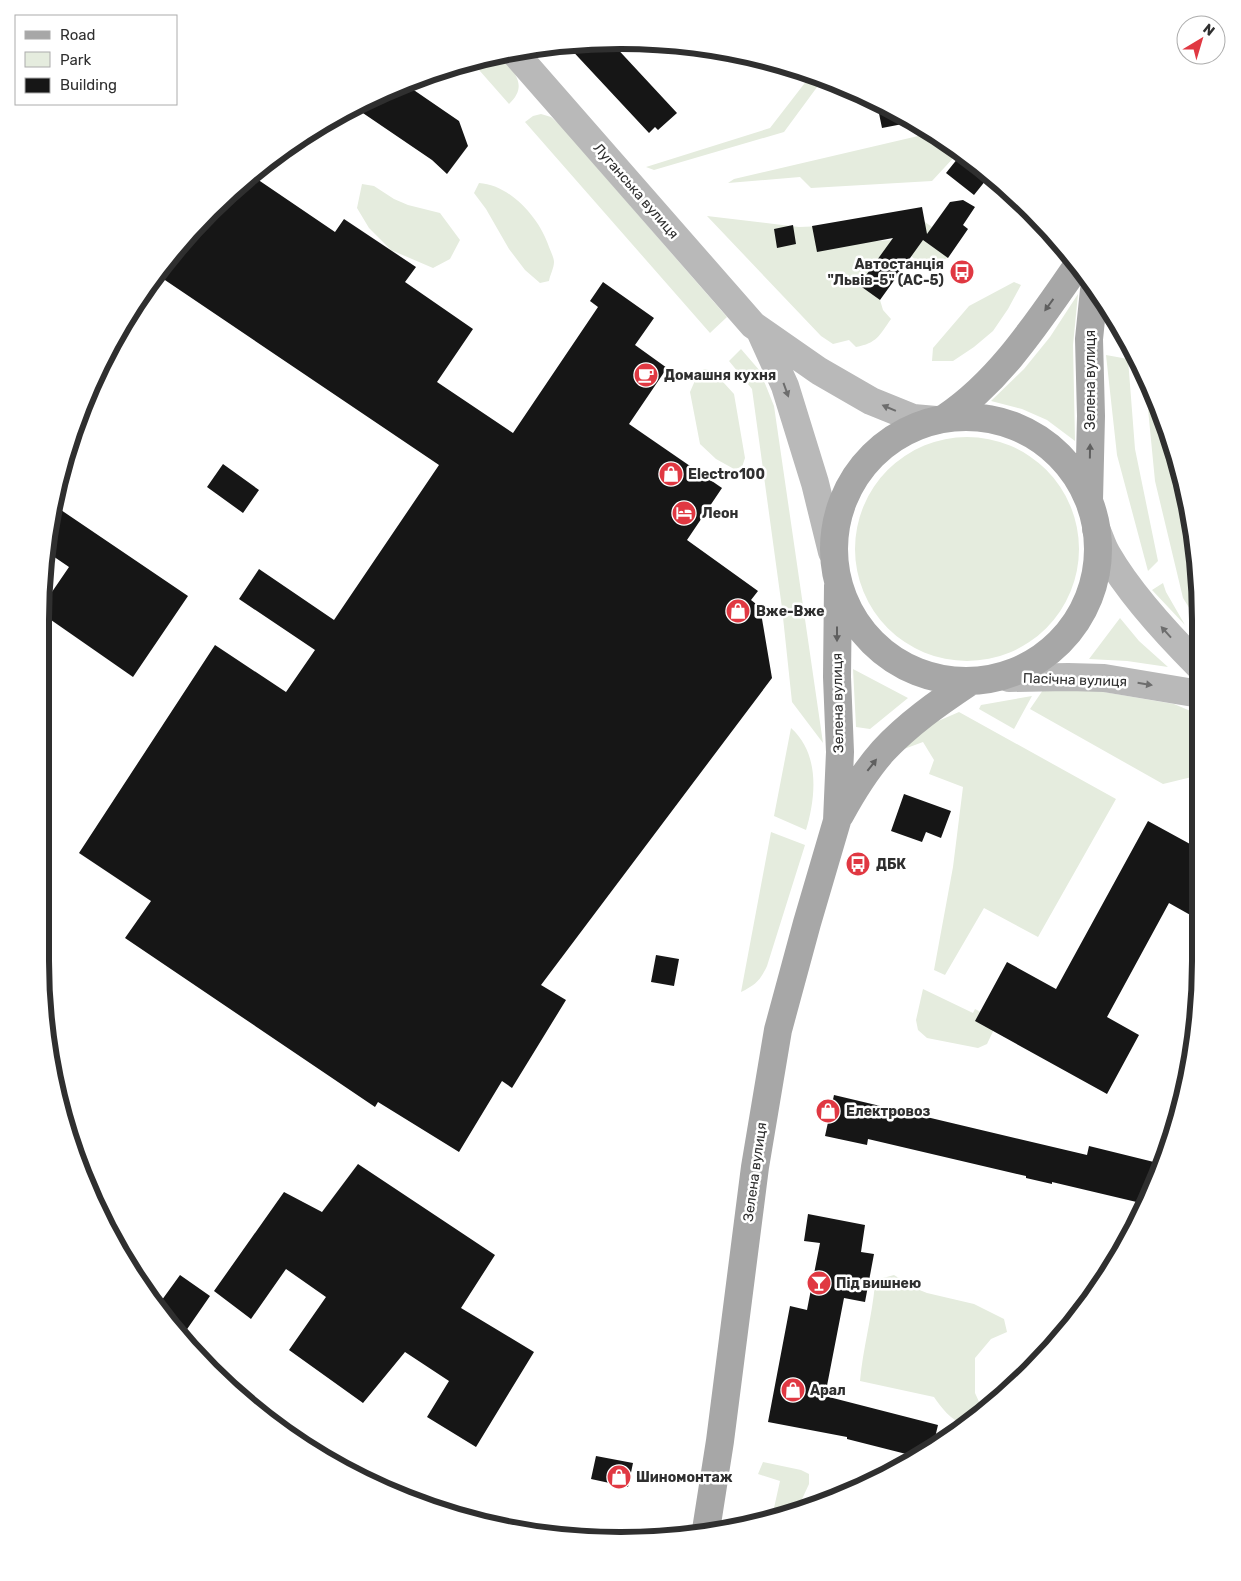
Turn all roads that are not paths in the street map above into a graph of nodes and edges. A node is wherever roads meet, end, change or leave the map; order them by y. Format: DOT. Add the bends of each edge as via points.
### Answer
graph roads {
  1 [pos="520,58"];
  2 [pos="1073,271"];
  3 [pos="1093,299"];
  4 [pos="759,329"];
  5 [pos="941,418"];
  6 [pos="1089,500"];
  7 [pos="1096,529"];
  8 [pos="832,552"];
  9 [pos="838,586"];
  10 [pos="1192,658"];
  11 [pos="1009,678"];
  12 [pos="968,683"];
  13 [pos="1192,693"];
  14 [pos="837,821"];
  15 [pos="707,1525"];
  1 -- 4 [label="main road, Луганська вулиця"];
  2 -- 5 [label="main road, one-way" via="1015,350 983,387 965,404"];
  6 -- 3 [label="main road, Зелена вулиця, one-way" via="1091,416 1088,339"];
  5 -- 4 [label="main road, Луганська вулиця, one-way" via="913,418 871,401 819,371"];
  4 -- 8 [label="main road, Луганська вулиця, one-way" via="785,386 816,483"];
  5 -- 6 [label="main road" via="984,418 1026,432 1067,465"];
  5 -- 8 [label="main road" via="888,440 857,471 839,512"];
  6 -- 7 [label="main road"];
  10 -- 7 [label="main road, one-way" via="1145,608 1106,553"];
  7 -- 11 [label="main road" via="1094,580 1088,601 1077,621 1048,654"];
  8 -- 9 [label="main road"];
  9 -- 12 [label="main road" via="859,625 885,652 920,674 949,682"];
  9 -- 14 [label="main road, Зелена вулиця, one-way" via="840,752"];
  11 -- 12 [label="main road"];
  11 -- 13 [label="main road, Пасічна вулиця, one-way" via="1104,678"];
  14 -- 12 [label="main road, Зелена вулиця, one-way" via="856,787 883,751 914,722"];
  14 -- 15 [label="main road, Зелена вулиця" via="778,1030 755,1168"];
}
